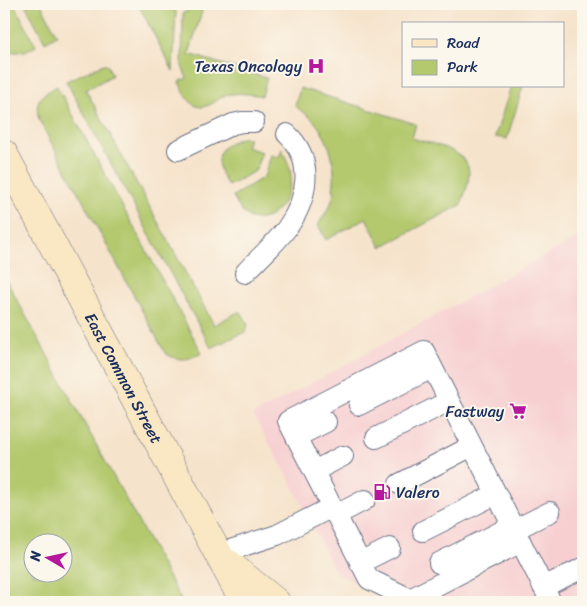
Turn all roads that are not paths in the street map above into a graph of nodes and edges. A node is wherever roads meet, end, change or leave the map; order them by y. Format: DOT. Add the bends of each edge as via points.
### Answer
graph roads {
  1 [pos="254,122"];
  2 [pos="287,134"];
  3 [pos="178,150"];
  4 [pos="4,154"];
  5 [pos="244,273"];
  6 [pos="432,368"];
  7 [pos="449,401"];
  8 [pos="359,405"];
  9 [pos="326,422"];
  10 [pos="296,437"];
  11 [pos="376,438"];
  12 [pos="472,446"];
  13 [pos="342,456"];
  14 [pos="314,471"];
  15 [pos="399,484"];
  16 [pos="496,494"];
  17 [pos="366,500"];
  18 [pos="334,511"];
  19 [pos="550,512"];
  20 [pos="423,531"];
  21 [pos="516,533"];
  22 [pos="390,548"];
  23 [pos="218,554"];
  24 [pos="360,563"];
  25 [pos="440,563"];
  26 [pos="583,568"];
  27 [pos="547,595"];
  28 [pos="224,602"];
  29 [pos="244,602"];
  30 [pos="276,602"];
  1 -- 3 [label="lane" via="233,124"];
  2 -- 5 [label="lane" via="302,153 306,168 303,193 286,228"];
  4 -- 23 [label="main road, East Common Street"];
  6 -- 7 [label="lane"];
  6 -- 8 [label="lane"];
  6 -- 10 [label="lane" via="424,351 288,421"];
  7 -- 11 [label="lane"];
  7 -- 12 [label="lane"];
  9 -- 10 [label="lane"];
  10 -- 14 [label="lane"];
  12 -- 15 [label="lane"];
  12 -- 16 [label="lane"];
  13 -- 14 [label="lane"];
  14 -- 18 [label="lane"];
  16 -- 20 [label="lane"];
  16 -- 21 [label="lane"];
  17 -- 18 [label="lane"];
  18 -- 23 [label="lane" via="277,535"];
  18 -- 24 [label="lane"];
  19 -- 21 [label="lane"];
  21 -- 24 [label="lane" via="410,599 398,585 369,580"];
  21 -- 25 [label="lane"];
  21 -- 27 [label="lane"];
  22 -- 24 [label="lane"];
  23 -- 28 [label="main road"];
  23 -- 29 [label="main road, East Common Street"];
  23 -- 30 [label="main road"];
  26 -- 27 [label="lane"];
}
